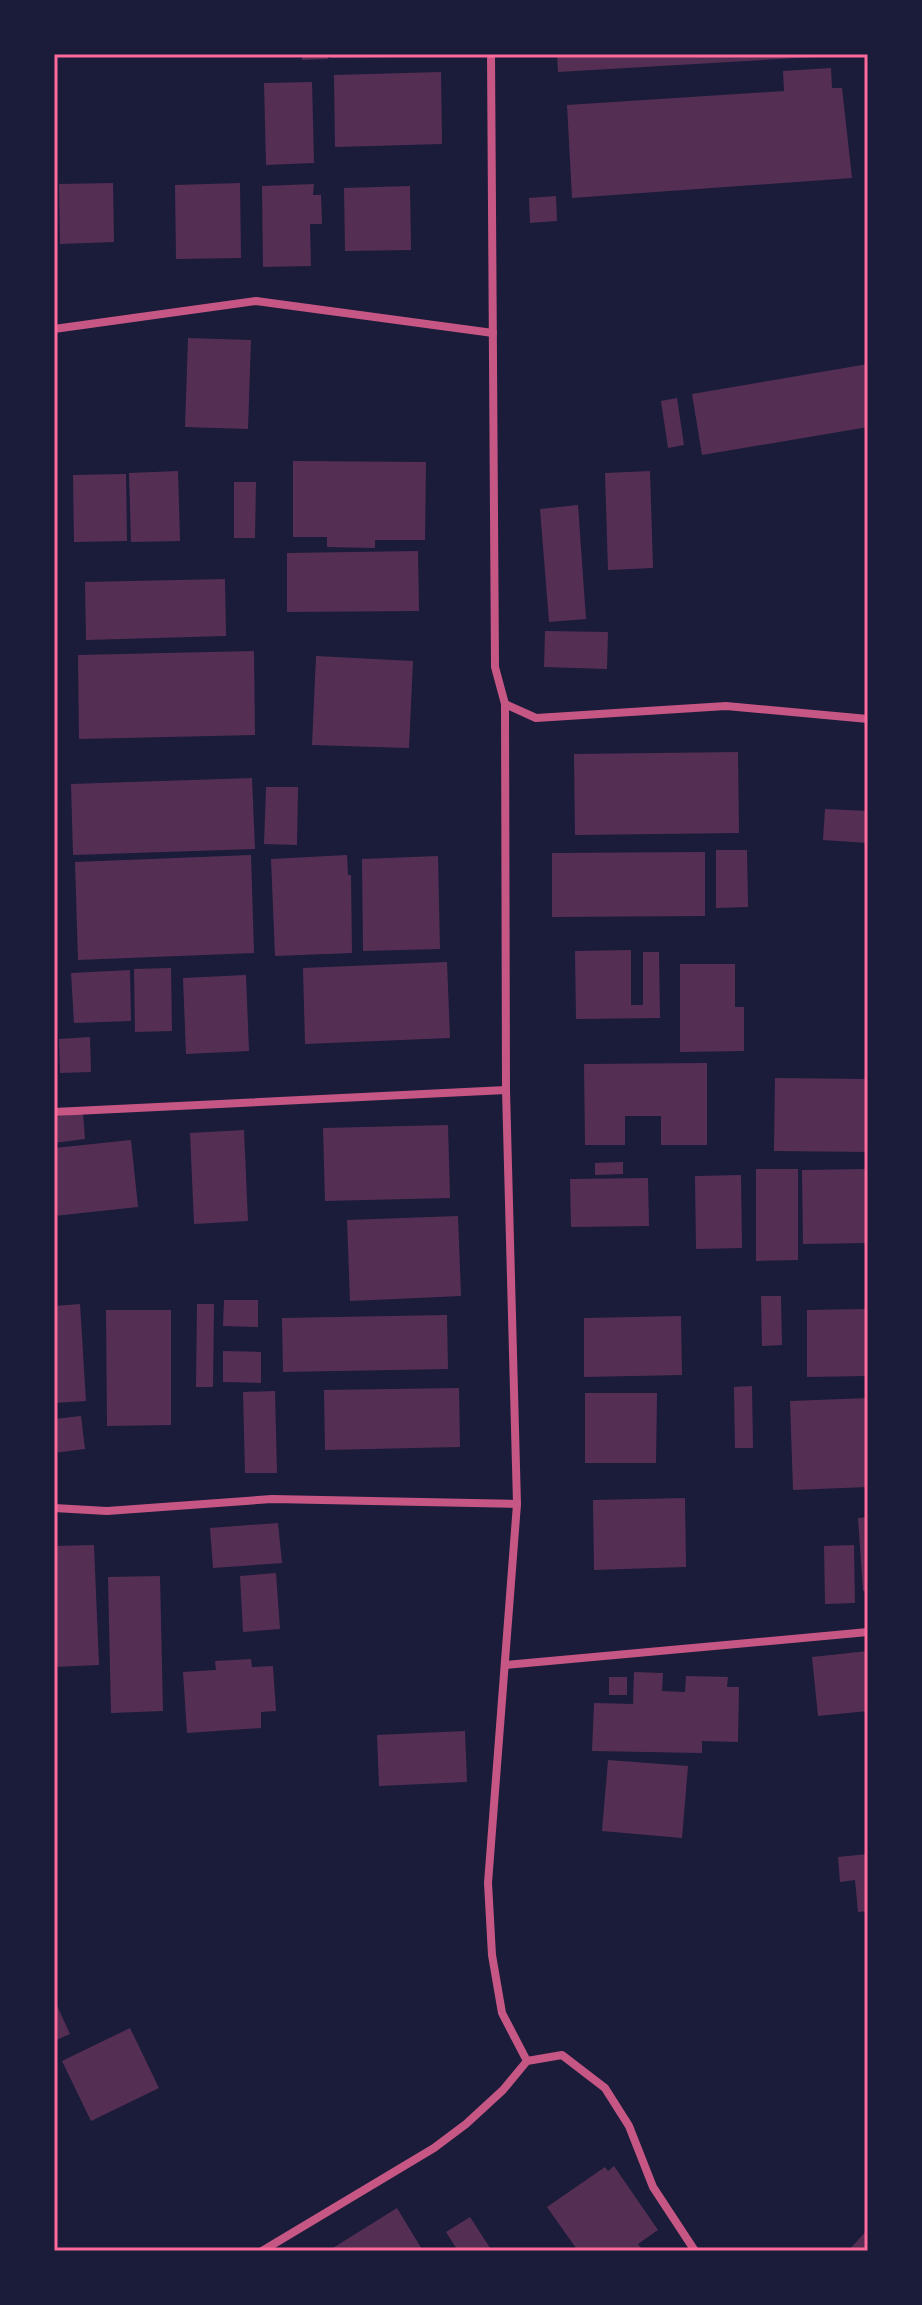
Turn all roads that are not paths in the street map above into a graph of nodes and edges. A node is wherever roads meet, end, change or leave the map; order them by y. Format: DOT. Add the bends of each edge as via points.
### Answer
graph roads {
  1 [pos="491,54"];
  2 [pos="54,329"];
  3 [pos="493,333"];
  4 [pos="505,704"];
  5 [pos="868,719"];
  6 [pos="506,1090"];
  7 [pos="54,1112"];
  8 [pos="517,1504"];
  9 [pos="54,1508"];
  10 [pos="868,1632"];
  11 [pos="506,1665"];
  12 [pos="527,2061"];
  13 [pos="262,2251"];
  14 [pos="695,2251"];
  1 -- 3 [label="street"];
  2 -- 3 [label="street" via="256,301"];
  3 -- 4 [label="street" via="495,667"];
  4 -- 5 [label="street" via="536,718 726,706"];
  4 -- 6 [label="street"];
  6 -- 7 [label="street"];
  6 -- 8 [label="street"];
  8 -- 9 [label="street" via="272,1499 107,1511"];
  8 -- 11 [label="street"];
  10 -- 11 [label="street"];
  11 -- 12 [label="street" via="488,1883 502,2013"];
  12 -- 13 [label="street" via="503,2090 434,2148"];
  12 -- 14 [label="street" via="562,2055 605,2088 629,2126 653,2187"];
}
